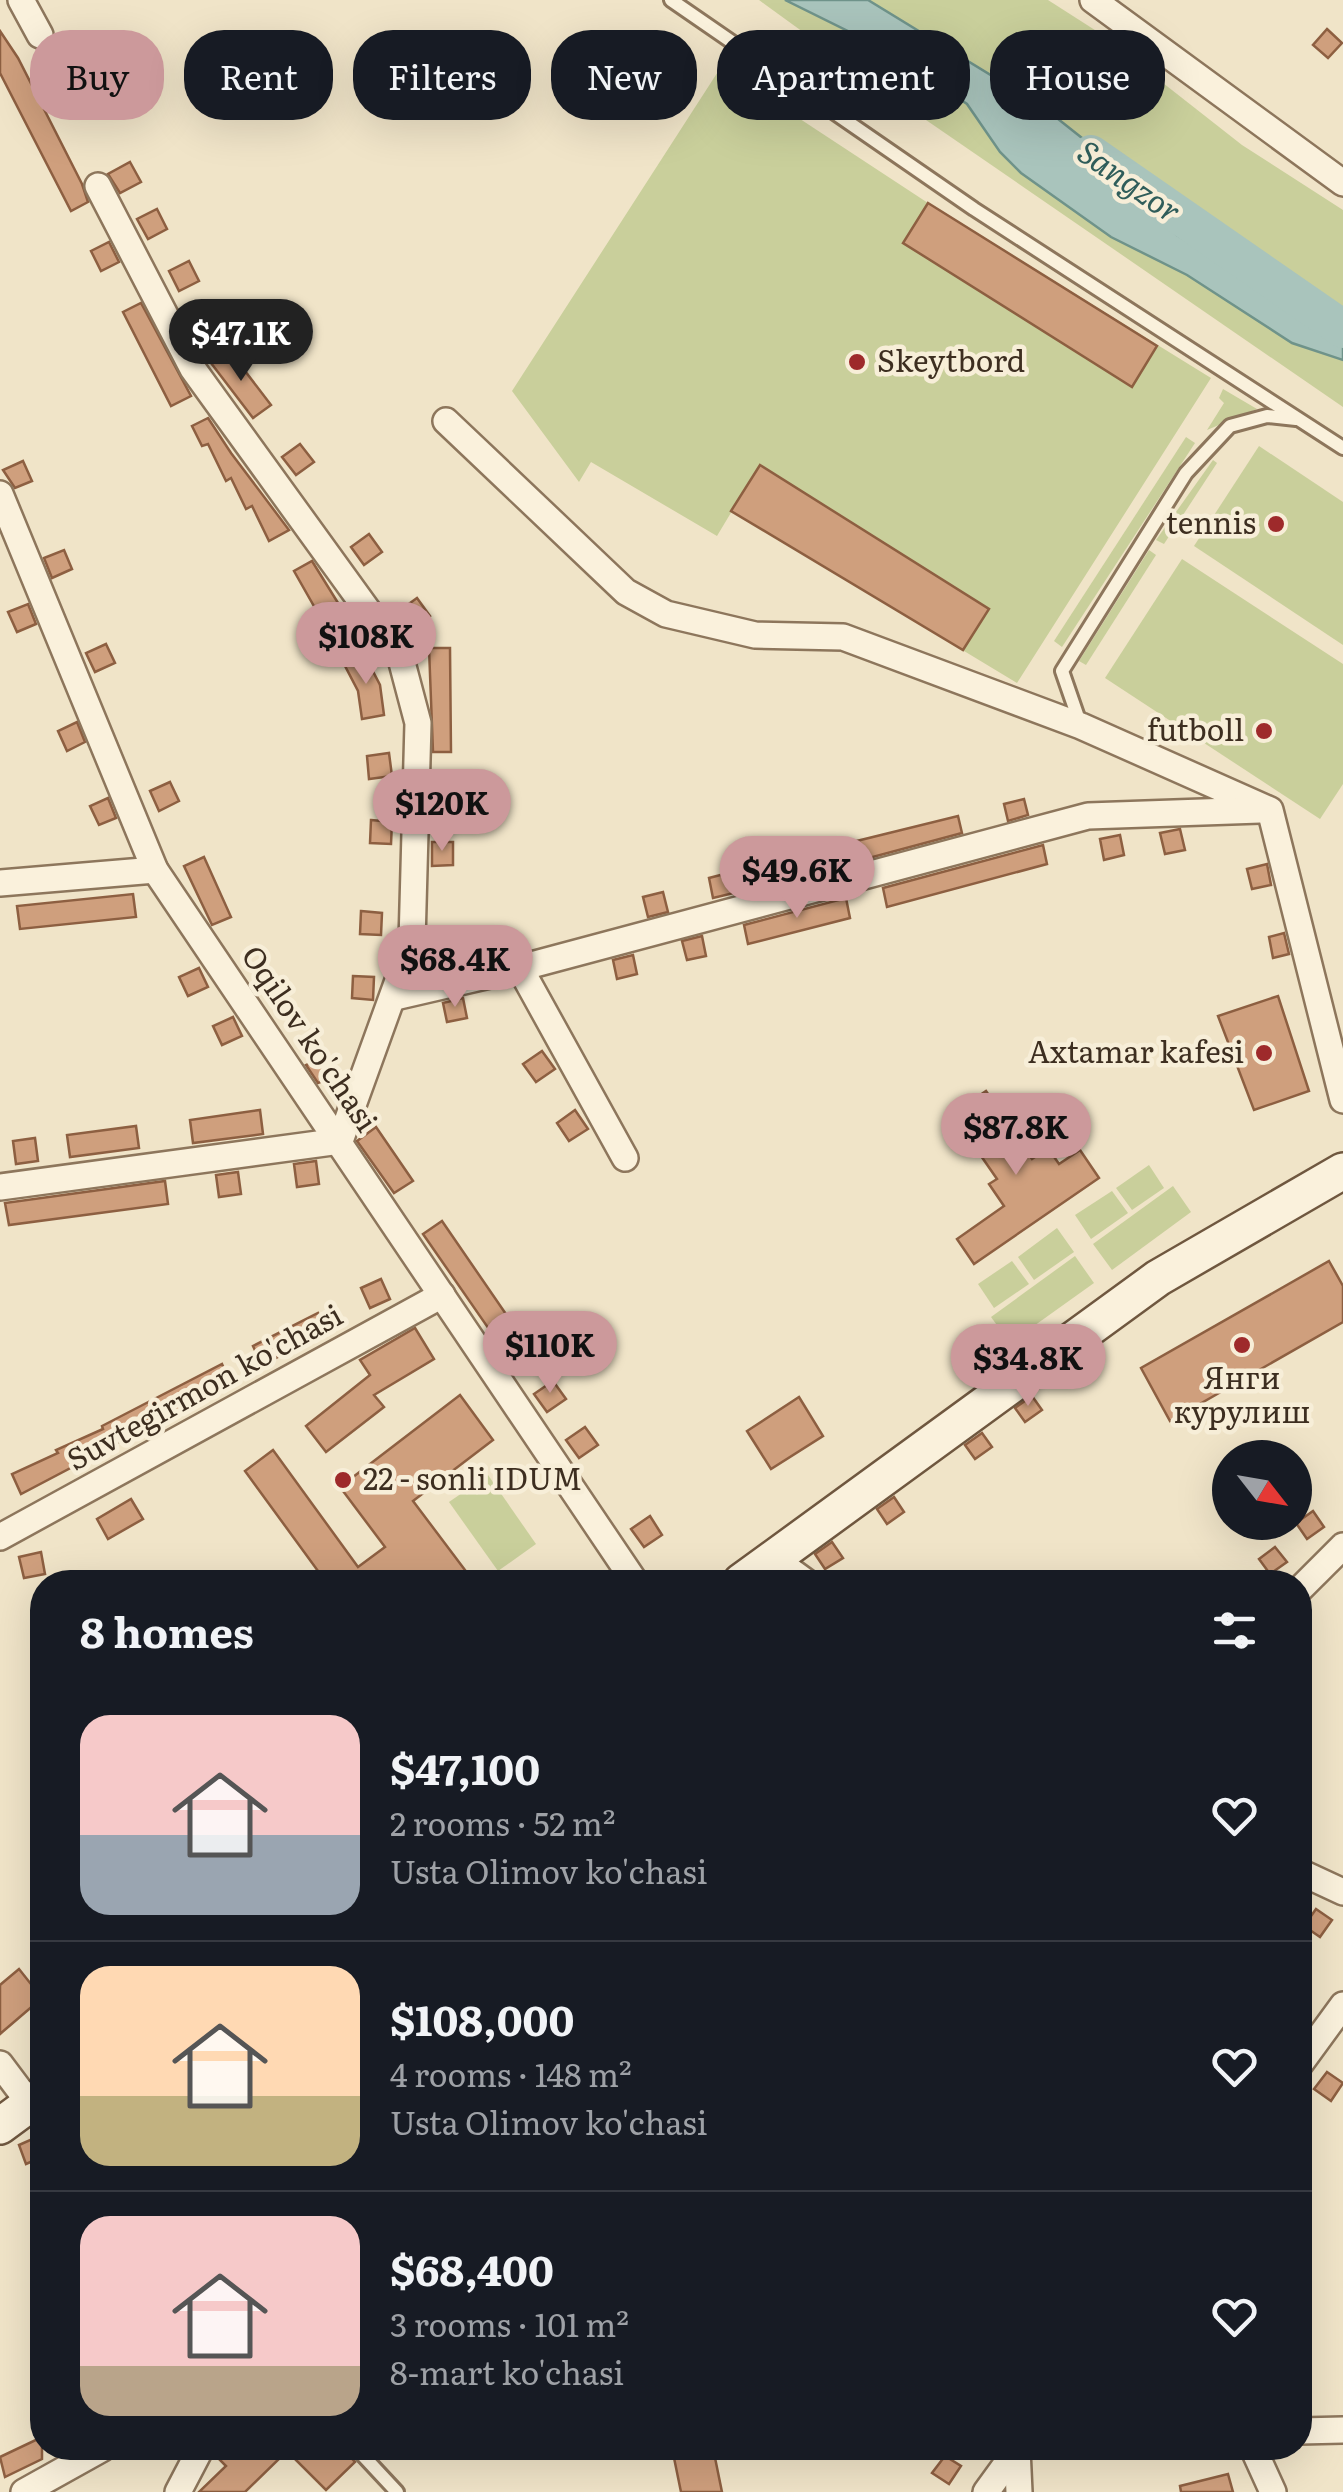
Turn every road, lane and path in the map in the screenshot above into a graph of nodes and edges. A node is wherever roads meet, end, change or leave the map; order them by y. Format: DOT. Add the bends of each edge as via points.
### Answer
graph roads {
  1 [pos="22,0"];
  2 [pos="672,0"];
  3 [pos="1099,2"];
  4 [pos="37,30"];
  5 [pos="1343,183"];
  6 [pos="98,186"];
  7 [pos="1299,419"];
  8 [pos="446,421"];
  9 [pos="1343,448"];
  10 [pos="0,494"];
  11 [pos="1081,726"];
  12 [pos="1270,810"];
  13 [pos="155,870"];
  14 [pos="0,883"];
  15 [pos="520,968"];
  16 [pos="395,997"];
  17 [pos="1343,1100"];
  18 [pos="340,1141"];
  19 [pos="625,1158"];
  20 [pos="1343,1171"];
  21 [pos="0,1187"];
  22 [pos="442,1296"];
  23 [pos="0,1537"];
  24 [pos="1343,1546"];
  25 [pos="773,1558"];
  26 [pos="627,1570"];
  27 [pos="757,1570"];
  28 [pos="790,1570"];
  29 [pos="1312,1577"];
  30 [pos="1312,1878"];
  31 [pos="1343,1892"];
  32 [pos="1343,2006"];
  33 [pos="1312,2048"];
  34 [pos="0,2064"];
  35 [pos="30,2093"];
  36 [pos="30,2104"];
  37 [pos="0,2126"];
  38 [pos="1343,2430"];
  39 [pos="1312,2431"];
  40 [pos="81,2460"];
  41 [pos="194,2460"];
  42 [pos="367,2460"];
  43 [pos="1009,2460"];
  44 [pos="1018,2460"];
  45 [pos="1258,2460"];
  46 [pos="24,2492"];
  47 [pos="178,2492"];
  48 [pos="397,2492"];
  49 [pos="986,2492"];
  50 [pos="1019,2492"];
  51 [pos="1273,2492"];
  1 -- 4 [label="street"];
  2 -- 7 [label="lane" via="974,209"];
  3 -- 5 [label="street"];
  6 -- 16 [label="street" via="193,369 400,655 418,723 412,942"];
  7 -- 9 [label="lane"];
  7 -- 11 [label="lane" via="1267,416 1230,426 1186,473 1062,671"];
  8 -- 11 [label="street" via="626,592 666,614 756,635 843,638"];
  10 -- 13 [label="street, Oqilov ko'chasi"];
  11 -- 12 [label="street"];
  12 -- 15 [label="street" via="1088,816"];
  12 -- 17 [label="street"];
  13 -- 14 [label="street"];
  13 -- 18 [label="street, Oqilov ko'chasi"];
  15 -- 16 [label="street"];
  15 -- 19 [label="street"];
  16 -- 18 [label="street"];
  18 -- 21 [label="street"];
  18 -- 22 [label="street, Oqilov ko'chasi"];
  20 -- 25 [label="main road" via="1158,1278"];
  22 -- 23 [label="street, Suvtegirmon ko'chasi"];
  22 -- 26 [label="street, Oqilov ko'chasi"];
  24 -- 29 [label="street"];
  25 -- 27 [label="main road"];
  25 -- 28 [label="street"];
  30 -- 31 [label="street"];
  32 -- 33 [label="street"];
  34 -- 35 [label="street"];
  36 -- 37 [label="main road"];
  38 -- 39 [label="street"];
  40 -- 46 [label="street"];
  41 -- 47 [label="street"];
  42 -- 48 [label="lane"];
  43 -- 49 [label="street"];
  44 -- 50 [label="street"];
  45 -- 51 [label="street"];
}
